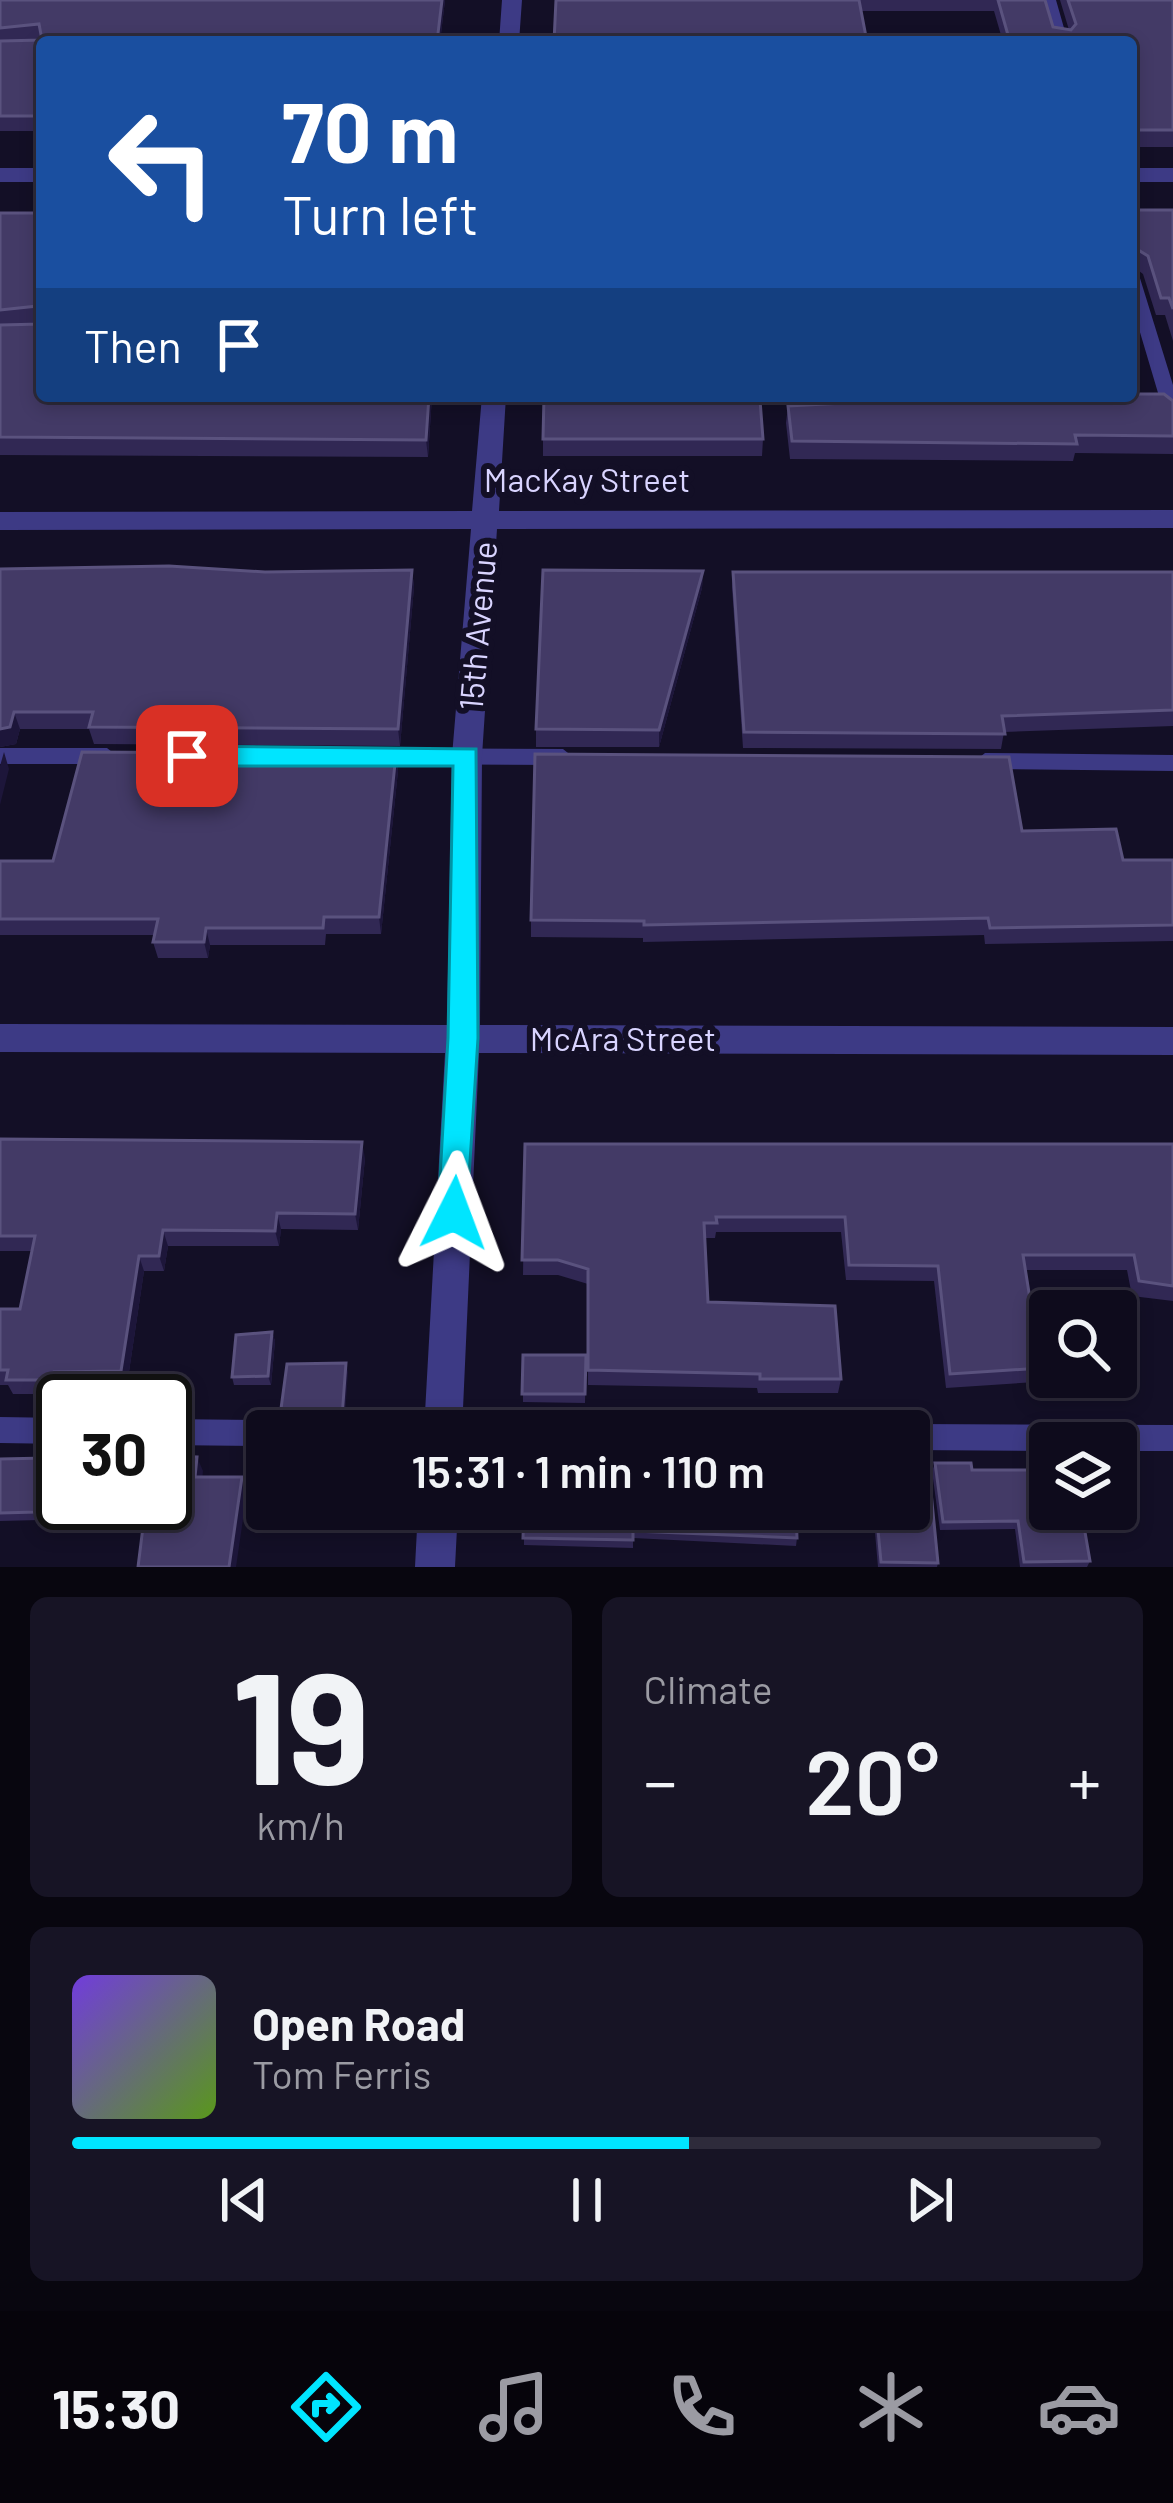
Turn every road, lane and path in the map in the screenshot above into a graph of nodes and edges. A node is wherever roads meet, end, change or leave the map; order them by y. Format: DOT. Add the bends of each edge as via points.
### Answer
graph roads {
  1 [pos="512,0"];
  2 [pos="1049,0"];
  3 [pos="509,36"];
  4 [pos="1059,36"];
  5 [pos="0,175"];
  6 [pos="36,175"];
  7 [pos="1137,175"];
  8 [pos="1173,175"];
  9 [pos="1139,328"];
  10 [pos="494,402"];
  11 [pos="1173,412"];
  12 [pos="487,516"];
  13 [pos="1173,519"];
  14 [pos="0,520"];
  15 [pos="0,756"];
  16 [pos="140,756"];
  17 [pos="350,756"];
  18 [pos="466,756"];
  19 [pos="584,757"];
  20 [pos="961,761"];
  21 [pos="1173,763"];
  22 [pos="0,1038"];
  23 [pos="463,1038"];
  24 [pos="1173,1041"];
  25 [pos="444,1410"];
  26 [pos="0,1430"];
  27 [pos="36,1431"];
  28 [pos="192,1432"];
  29 [pos="246,1433"];
  30 [pos="930,1437"];
  31 [pos="1173,1438"];
  32 [pos="437,1530"];
  33 [pos="435,1567"];
  1 -- 3 [label="street"];
  2 -- 4 [label="lane"];
  5 -- 6 [label="street"];
  7 -- 8 [label="street"];
  9 -- 11 [label="lane"];
  10 -- 12 [label="street, 15th Avenue"];
  12 -- 13 [label="street, MacKay Street"];
  12 -- 14 [label="street, MacKay Street"];
  12 -- 18 [label="street, 15th Avenue"];
  15 -- 16 [label="lane"];
  17 -- 18 [label="lane"];
  18 -- 19 [label="lane"];
  18 -- 23 [label="street, 15th Avenue"];
  20 -- 21 [label="lane"];
  22 -- 23 [label="street, McAra Street"];
  23 -- 24 [label="street, McAra Street"];
  23 -- 25 [label="street, 15th Avenue"];
  26 -- 27 [label="lane"];
  28 -- 29 [label="lane"];
  30 -- 31 [label="lane"];
  32 -- 33 [label="street"];
}
